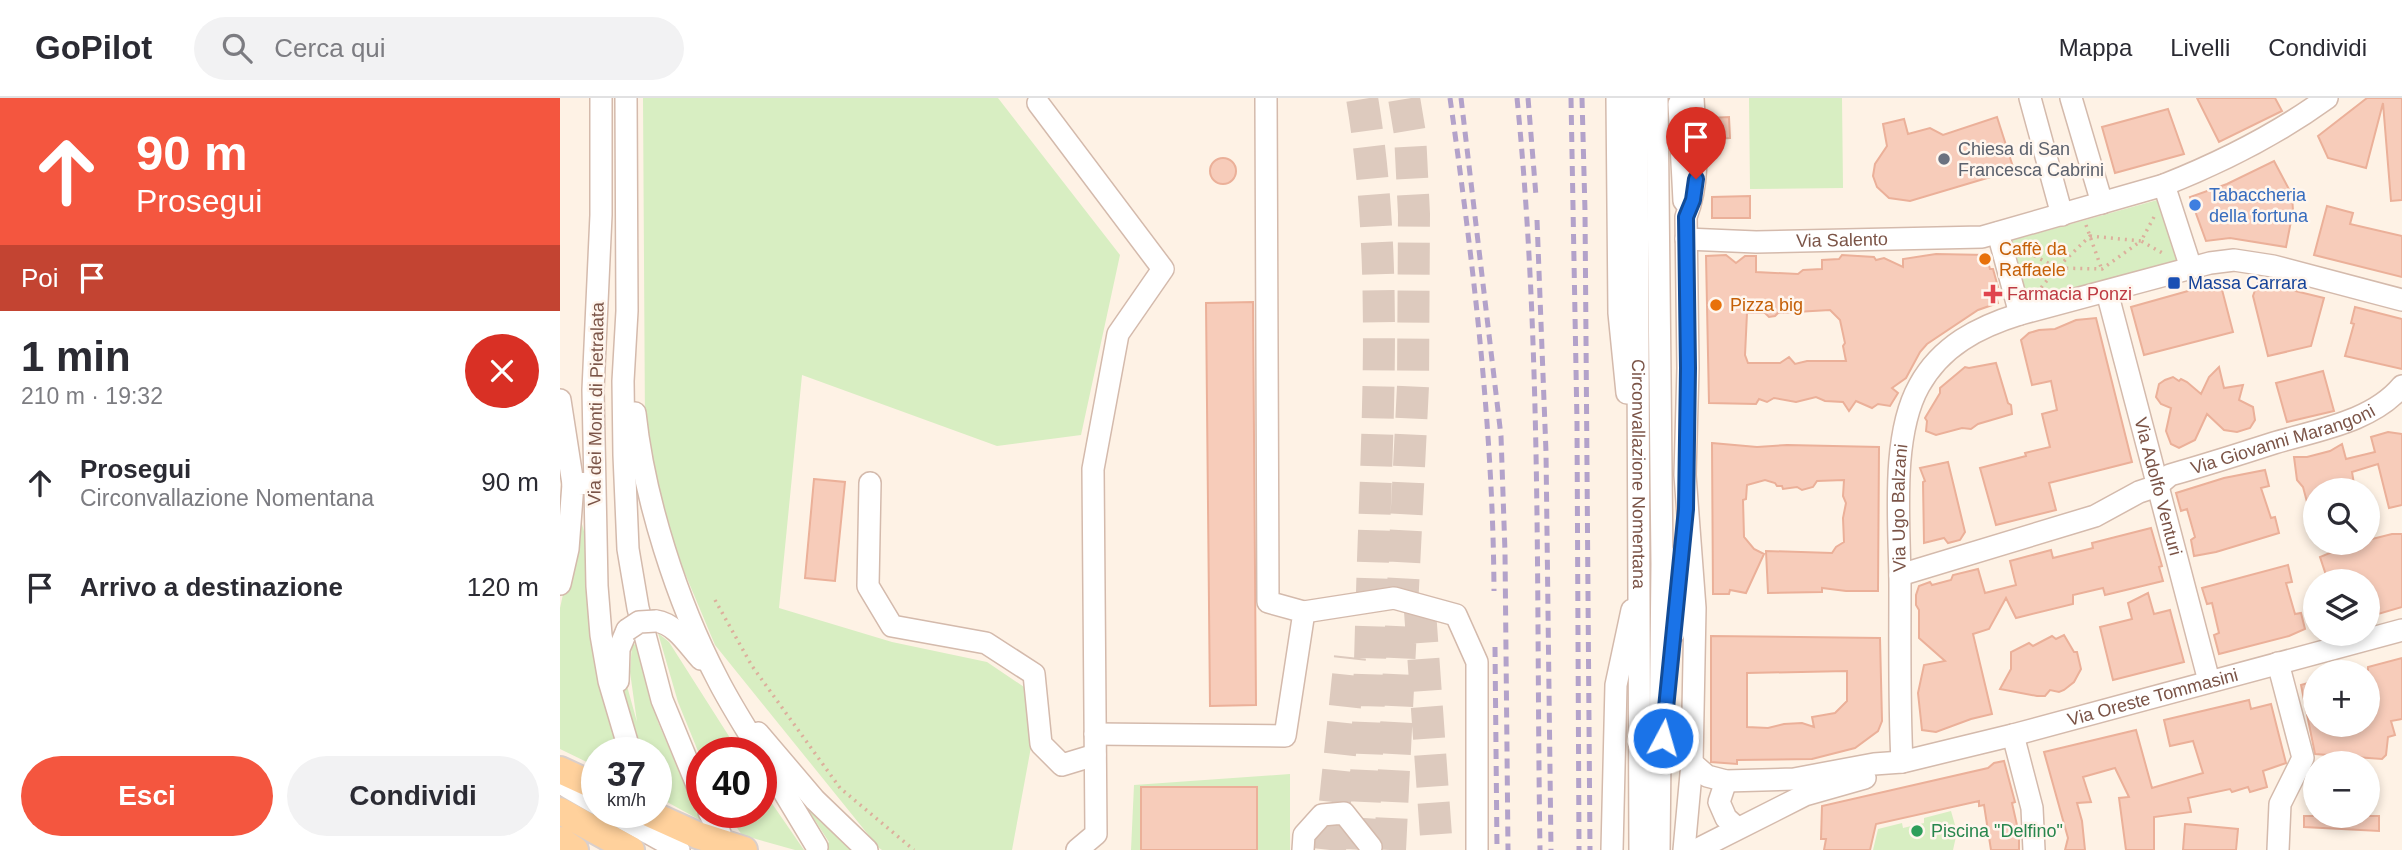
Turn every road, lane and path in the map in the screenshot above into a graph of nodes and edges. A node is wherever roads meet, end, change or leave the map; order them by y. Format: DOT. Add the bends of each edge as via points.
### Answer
graph roads {
  1 [pos="601,98"];
  2 [pos="626,98"];
  3 [pos="1266,98"];
  4 [pos="1617,98"];
  5 [pos="1637,98"];
  6 [pos="1657,98"];
  7 [pos="1678,98"];
  8 [pos="1692,98"];
  9 [pos="2030,98"];
  10 [pos="2071,98"];
  11 [pos="2327,98"];
  12 [pos="1038,103"];
  13 [pos="2162,195"];
  14 [pos="2102,204"];
  15 [pos="2062,215"];
  16 [pos="1686,217"];
  17 [pos="2085,222"];
  18 [pos="1998,233"];
  19 [pos="2090,236"];
  20 [pos="1686,239"];
  21 [pos="2141,241"];
  22 [pos="2018,247"];
  23 [pos="2184,265"];
  24 [pos="2057,268"];
  25 [pos="2102,269"];
  26 [pos="1659,274"];
  27 [pos="2106,287"];
  28 [pos="2402,300"];
  29 [pos="2026,306"];
  30 [pos="626,334"];
  31 [pos="2402,386"];
  32 [pos="560,400"];
  33 [pos="1638,454"];
  34 [pos="1685,475"];
  35 [pos="870,482"];
  36 [pos="583,483"];
  37 [pos="2157,486"];
  38 [pos="1686,509"];
  39 [pos="1900,575"];
  40 [pos="1639,580"];
  41 [pos="560,584"];
  42 [pos="715,600"];
  43 [pos="1304,612"];
  44 [pos="2402,630"];
  45 [pos="2278,663"];
  46 [pos="2209,681"];
  47 [pos="721,685"];
  48 [pos="618,708"];
  49 [pos="2013,735"];
  50 [pos="626,737"];
  51 [pos="752,737"];
  52 [pos="1095,744"];
  53 [pos="686,758"];
  54 [pos="1902,762"];
  55 [pos="1692,763"];
  56 [pos="1661,764"];
  57 [pos="560,770"];
  58 [pos="581,780"];
  59 [pos="777,780"];
  60 [pos="1726,781"];
  61 [pos="560,783"];
  62 [pos="1804,787"];
  63 [pos="581,795"];
  64 [pos="560,811"];
  65 [pos="672,824"];
  66 [pos="640,828"];
  67 [pos="718,828"];
  68 [pos="1737,828"];
  69 [pos="720,832"];
  70 [pos="560,840"];
  71 [pos="817,846"];
  72 [pos="1371,847"];
  73 [pos="575,850"];
  74 [pos="631,850"];
  75 [pos="679,850"];
  76 [pos="744,850"];
  77 [pos="867,850"];
  78 [pos="914,850"];
  79 [pos="1077,850"];
  80 [pos="1303,850"];
  81 [pos="1477,850"];
  82 [pos="1612,850"];
  83 [pos="1640,850"];
  84 [pos="1660,850"];
  85 [pos="1684,850"];
  86 [pos="1696,850"];
  87 [pos="2034,850"];
  88 [pos="2278,850"];
  1 -- 36 [label="street, Via dei Monti di Pietralata" via="593,390"];
  2 -- 30 [label="street, Via dei Monti di Pietralata"];
  3 -- 43 [label="street" via="1268,602"];
  4 -- 33 [label="street" via="1621,338"];
  5 -- 33 [label="street, Circonvallazione Nomentana"];
  6 -- 26 [label="street, Circonvallazione Nomentana"];
  7 -- 16 [label="street"];
  8 -- 16 [label="street" via="1696,179"];
  9 -- 15 [label="street"];
  10 -- 14 [label="street"];
  11 -- 13 [label="street" via="2267,139"];
  12 -- 52 [label="street" via="1163,269 1118,334 1093,469"];
  13 -- 14 [label="street, Via Salento"];
  13 -- 21 [label="path"];
  13 -- 23 [label="street"];
  14 -- 15 [label="street, Via Salento"];
  15 -- 18 [label="street, Via Salento"];
  16 -- 20 [label="street"];
  17 -- 19 [label="path"];
  18 -- 20 [label="street, Via Salento" via="1835,241"];
  18 -- 29 [label="street"];
  19 -- 21 [label="path"];
  19 -- 24 [label="path"];
  19 -- 25 [label="path"];
  20 -- 34 [label="street"];
  21 -- 23 [label="path"];
  21 -- 25 [label="path"];
  22 -- 24 [label="path"];
  23 -- 27 [label="street, Via Ugo Balzani"];
  23 -- 28 [label="street, Via Ugo Balzani" via="2249,262"];
  24 -- 25 [label="path"];
  24 -- 29 [label="path"];
  25 -- 27 [label="path"];
  26 -- 34 [label="street"];
  26 -- 56 [label="street, Circonvallazione Nomentana"];
  27 -- 29 [label="street, Via Ugo Balzani"];
  27 -- 37 [label="street, Via Adolfo Venturi"];
  29 -- 39 [label="street, Via Ugo Balzani" via="1948,349 1914,395 1902,451"];
  30 -- 47 [label="street, Via dei Monti di Pietralata" via="637,435 651,504 676,579"];
  30 -- 53 [label="street, Via dei Monti di Pietralata" via="624,498 633,585 662,700"];
  31 -- 37 [label="street, Via Giovanni Marangoni" via="2391,399 2346,421 2170,475"];
  32 -- 36 [label="street"];
  33 -- 40 [label="street, Circonvallazione Nomentana"];
  34 -- 38 [label="street"];
  35 -- 52 [label="street" via="868,586 892,626 986,643 1034,674 1041,744 1062,765"];
  36 -- 41 [label="street"];
  36 -- 48 [label="street, Via dei Monti di Pietralata" via="608,681"];
  37 -- 39 [label="street, Via Giovanni Marangoni" via="2081,521"];
  37 -- 46 [label="street, Via Adolfo Venturi"];
  38 -- 55 [label="street" via="1695,589"];
  38 -- 56 [label="street"];
  39 -- 54 [label="street, Via Ugo Balzani"];
  40 -- 82 [label="street" via="1616,685"];
  40 -- 83 [label="street, Circonvallazione Nomentana"];
  42 -- 78 [label="path" via="764,684 840,788"];
  43 -- 52 [label="street" via="1286,736"];
  43 -- 81 [label="street" via="1394,598 1457,615 1477,662"];
  44 -- 45 [label="street, Via Oreste Tommasini"];
  45 -- 46 [label="street, Via Oreste Tommasini"];
  45 -- 88 [label="street" via="2304,758 2280,804"];
  46 -- 49 [label="street, Via Oreste Tommasini"];
  47 -- 48 [label="street, Via dei Monti di Pietralata, bridge" via="673,628 656,621 639,622 627,630 619,649"];
  47 -- 51 [label="street"];
  47 -- 77 [label="street" via="808,792"];
  48 -- 50 [label="street, Via dei Monti di Pietralata"];
  49 -- 54 [label="street, Via Oreste Tommasini"];
  49 -- 87 [label="street" via="2032,808"];
  52 -- 79 [label="street" via="1096,834"];
  54 -- 62 [label="street, Via Oreste Tommasini" via="1876,775"];
  55 -- 60 [label="street" via="1707,776"];
  55 -- 85 [label="street"];
  56 -- 84 [label="street, Circonvallazione Nomentana"];
  57 -- 58 [label="main road"];
  59 -- 71 [label="street"];
  60 -- 62 [label="street"];
  60 -- 68 [label="street" via="1719,802"];
  61 -- 63 [label="street"];
  62 -- 68 [label="street"];
  64 -- 74 [label="main road"];
  65 -- 76 [label="main road"];
  66 -- 75 [label="street"];
  67 -- 69 [label="street"];
  68 -- 86 [label="street"];
  70 -- 73 [label="main road"];
  72 -- 80 [label="street" via="1344,813 1322,815 1304,835"];
}
